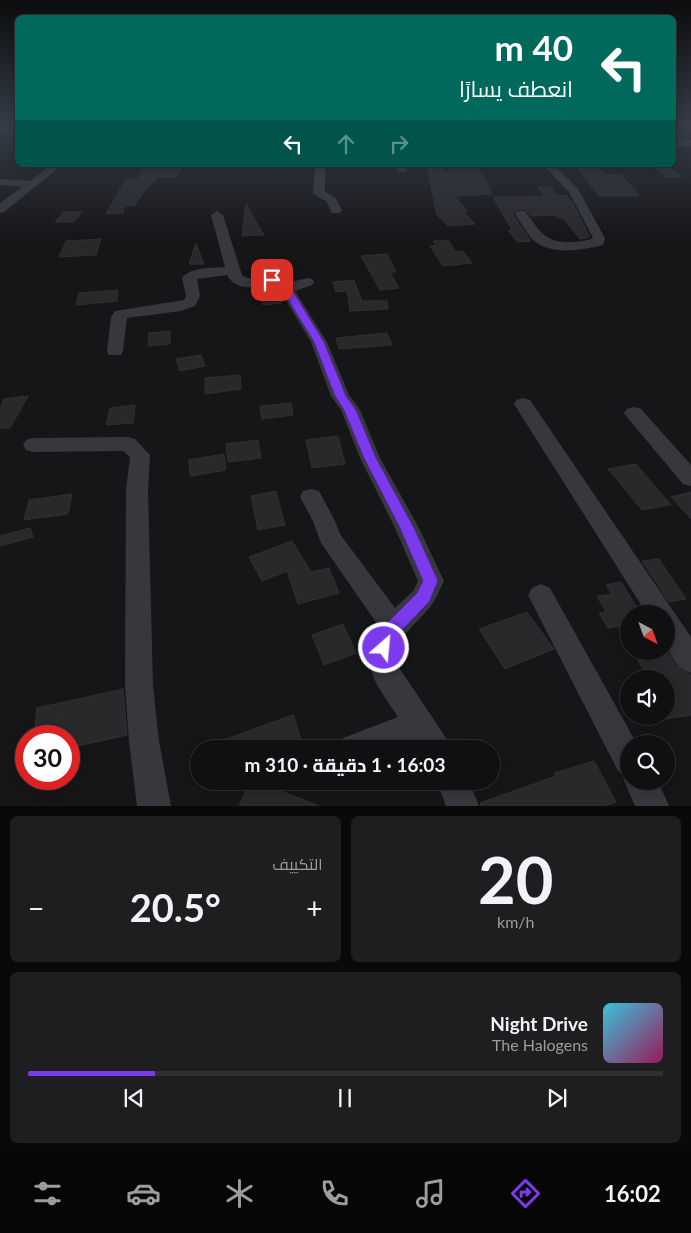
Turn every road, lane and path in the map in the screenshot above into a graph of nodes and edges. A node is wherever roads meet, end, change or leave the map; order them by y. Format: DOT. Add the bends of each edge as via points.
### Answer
graph roads {
  1 [pos="53,167"];
  2 [pos="320,167"];
  3 [pos="550,167"];
  4 [pos="0,182"];
  5 [pos="30,184"];
  6 [pos="0,210"];
  7 [pos="336,210"];
  8 [pos="521,214"];
  9 [pos="217,215"];
  10 [pos="232,270"];
  11 [pos="115,351"];
  12 [pos="523,404"];
  13 [pos="634,413"];
  14 [pos="33,445"];
  15 [pos="691,479"];
  16 [pos="312,497"];
  17 [pos="541,595"];
  18 [pos="655,605"];
  19 [pos="394,627"];
  20 [pos="675,636"];
  21 [pos="691,660"];
  22 [pos="427,736"];
  23 [pos="405,740"];
  24 [pos="620,743"];
  25 [pos="457,790"];
  26 [pos="645,790"];
  27 [pos="154,806"];
  28 [pos="463,806"];
  29 [pos="653,806"];
  1 -- 5 [label="street"];
  2 -- 7 [label="street" via="319,194 331,199"];
  3 -- 8 [label="street" via="574,191 599,238 598,242 548,243 540,239"];
  4 -- 5 [label="street"];
  5 -- 6 [label="street"];
  9 -- 10 [label="street"];
  10 -- 11 [label="street" via="189,278 193,296 190,303 122,314"];
  10 -- 19 [label="street" via="239,282 277,280 297,286 340,396 350,410 370,458 407,528 431,581 423,597"];
  12 -- 18 [label="street"];
  13 -- 15 [label="street"];
  14 -- 27 [label="street" via="128,444 140,455 136,490 139,686"];
  16 -- 19 [label="street" via="329,537"];
  17 -- 24 [label="street"];
  19 -- 22 [label="street" via="384,648 383,662 388,676"];
  20 -- 21 [label="street"];
  22 -- 23 [label="street"];
  25 -- 28 [label="street"];
  26 -- 29 [label="street"];
}
